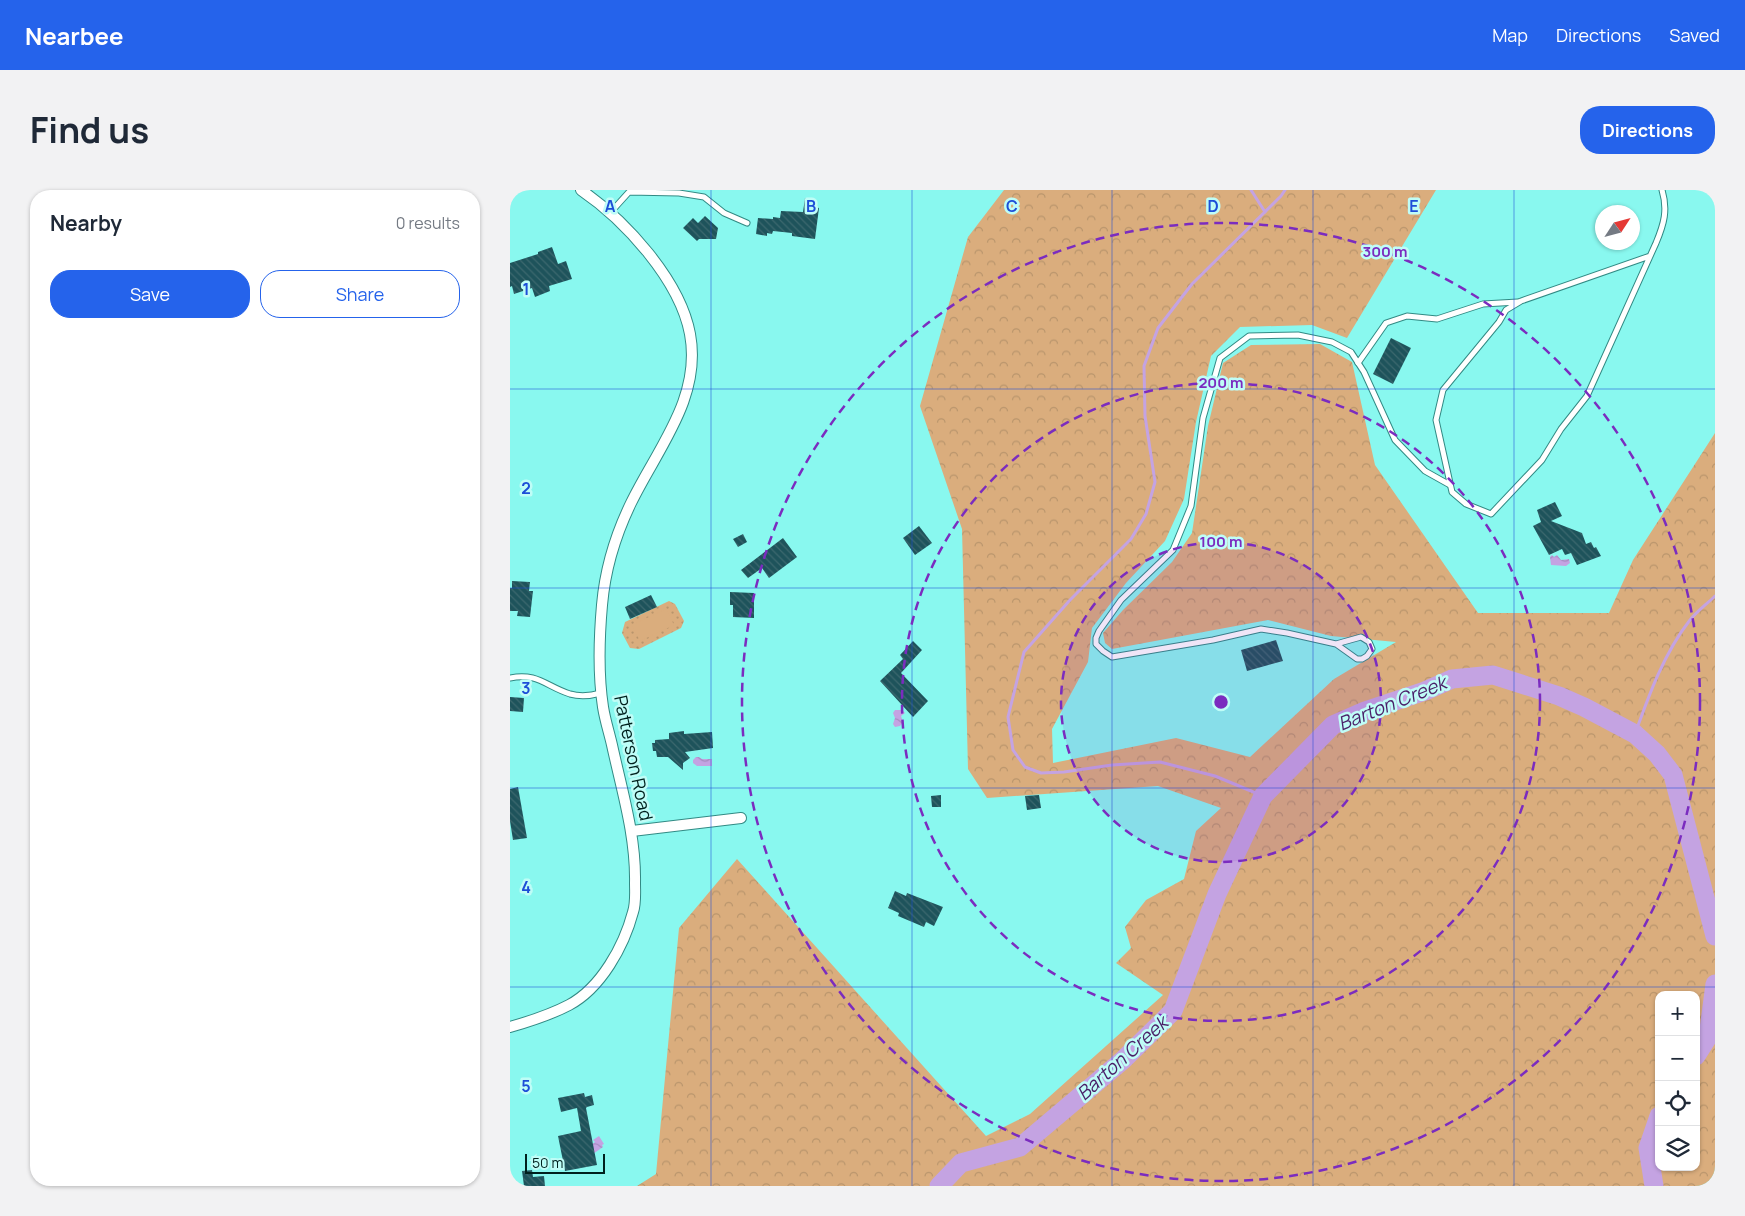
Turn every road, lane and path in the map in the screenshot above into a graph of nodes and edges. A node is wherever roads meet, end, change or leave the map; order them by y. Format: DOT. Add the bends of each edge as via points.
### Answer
graph roads {
  1 [pos="580,190"];
  2 [pos="1662,190"];
  3 [pos="609,213"];
  4 [pos="747,222"];
  5 [pos="1650,256"];
  6 [pos="1521,301"];
  7 [pos="1358,363"];
  8 [pos="1450,485"];
  9 [pos="1336,644"];
  10 [pos="510,678"];
  11 [pos="602,693"];
  12 [pos="741,818"];
  13 [pos="632,831"];
  14 [pos="510,1027"];
  1 -- 3 [label="street, Patterson Road"];
  2 -- 5 [label="lane" via="1664,223"];
  3 -- 4 [label="lane" via="629,192 680,193 704,197 724,213"];
  3 -- 11 [label="street, Patterson Road" via="657,265 680,302 690,334 692,371 683,407 630,504 610,557 599,651"];
  5 -- 6 [label="lane"];
  5 -- 8 [label="lane" via="1587,396 1542,460 1491,514 1466,504 1452,492"];
  6 -- 7 [label="lane" via="1482,304 1437,319 1406,316 1386,323"];
  6 -- 8 [label="lane" via="1506,310 1443,390 1436,420"];
  7 -- 8 [label="lane" via="1395,440 1426,471"];
  7 -- 9 [label="lane" via="1351,352 1332,342 1298,335 1249,336 1220,358 1203,418 1190,506 1173,550 1120,600 1096,638 1096,644 1112,657 1261,629"];
  9 -- 9 [label="lane" via="1357,659 1367,656 1372,649 1369,642 1361,637"];
  10 -- 11 [label="lane" via="530,676 569,694 587,697"];
  11 -- 13 [label="street, Patterson Road"];
  12 -- 13 [label="street"];
  13 -- 14 [label="street, Patterson Road" via="634,910 618,952 601,980 572,1004 539,1019"];
}
